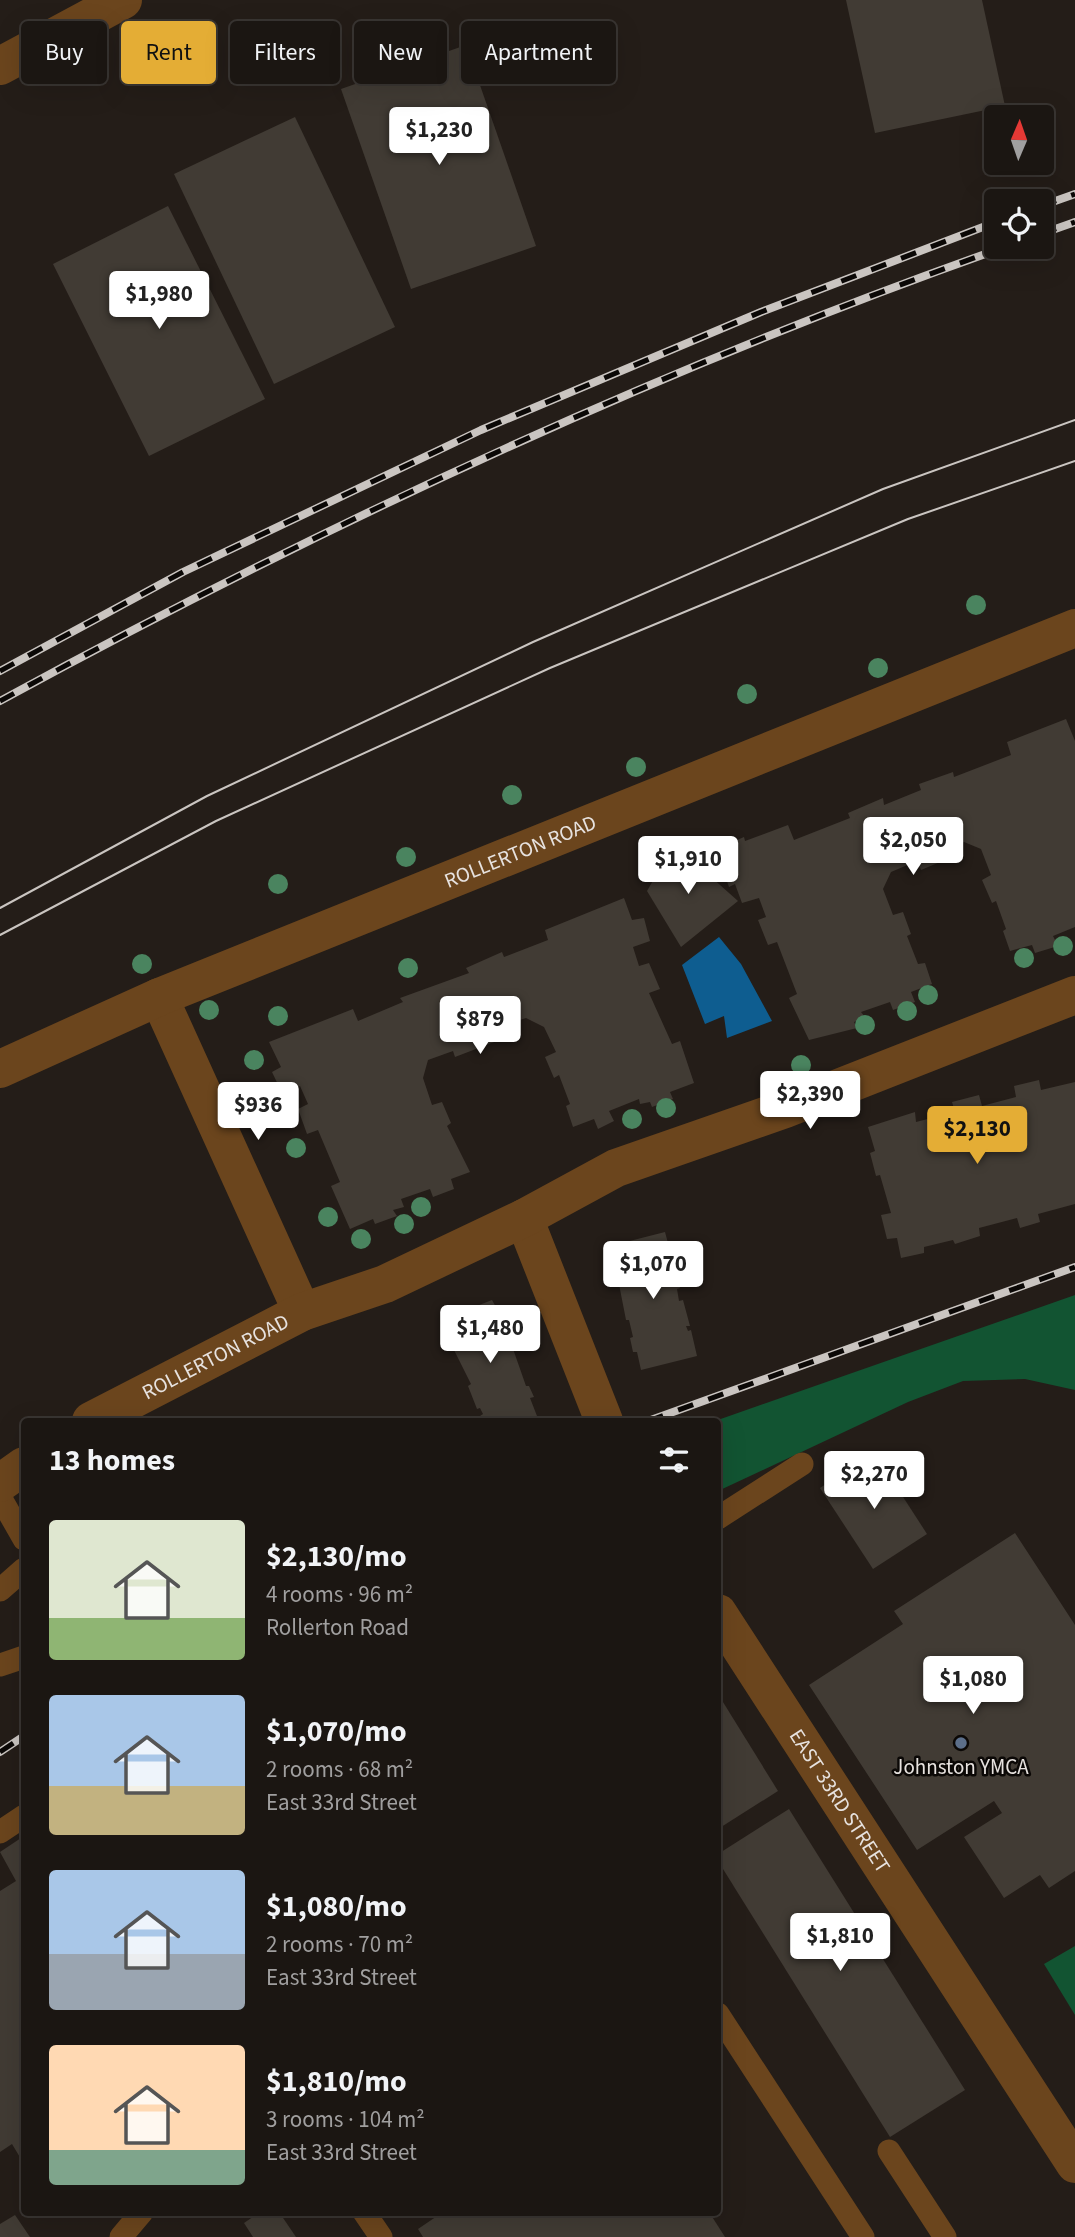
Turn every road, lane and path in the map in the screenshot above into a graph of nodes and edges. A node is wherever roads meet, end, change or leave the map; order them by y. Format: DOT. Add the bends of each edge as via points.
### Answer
graph roads {
  1 [pos="123,0"];
  2 [pos="0,66"];
  3 [pos="1075,628"];
  4 [pos="1075,995"];
  5 [pos="159,997"];
  6 [pos="0,1069"];
  7 [pos="523,1219"];
  8 [pos="302,1312"];
  9 [pos="97,1418"];
  10 [pos="603,1418"];
  11 [pos="802,1464"];
  12 [pos="21,1468"];
  13 [pos="0,1483"];
  14 [pos="0,1497"];
  15 [pos="721,1516"];
  16 [pos="21,1534"];
  17 [pos="21,1572"];
  18 [pos="0,1590"];
  19 [pos="721,1618"];
  20 [pos="21,1658"];
  21 [pos="0,1665"];
  22 [pos="21,1818"];
  23 [pos="0,1832"];
  24 [pos="721,2019"];
  25 [pos="889,2151"];
  26 [pos="1075,2164"];
  27 [pos="139,2216"];
  28 [pos="367,2216"];
  29 [pos="121,2237"];
  30 [pos="381,2237"];
  31 [pos="863,2237"];
  32 [pos="945,2237"];
  1 -- 2 [label="street"];
  3 -- 5 [label="street, ROLLERTON ROAD"];
  4 -- 7 [label="street, ROLLERTON ROAD" via="785,1109 616,1168"];
  5 -- 6 [label="street, ROLLERTON ROAD"];
  5 -- 8 [label="street, ROLLERTON ROAD"];
  7 -- 8 [label="street, ROLLERTON ROAD" via="385,1284"];
  7 -- 10 [label="street"];
  8 -- 9 [label="street, ROLLERTON ROAD"];
  11 -- 15 [label="lane"];
  12 -- 13 [label="street"];
  14 -- 16 [label="lane"];
  17 -- 18 [label="lane"];
  19 -- 26 [label="street, EAST 33RD STREET"];
  20 -- 21 [label="lane"];
  22 -- 23 [label="lane"];
  24 -- 31 [label="lane"];
  25 -- 32 [label="lane"];
  27 -- 29 [label="lane"];
  28 -- 30 [label="lane"];
}
